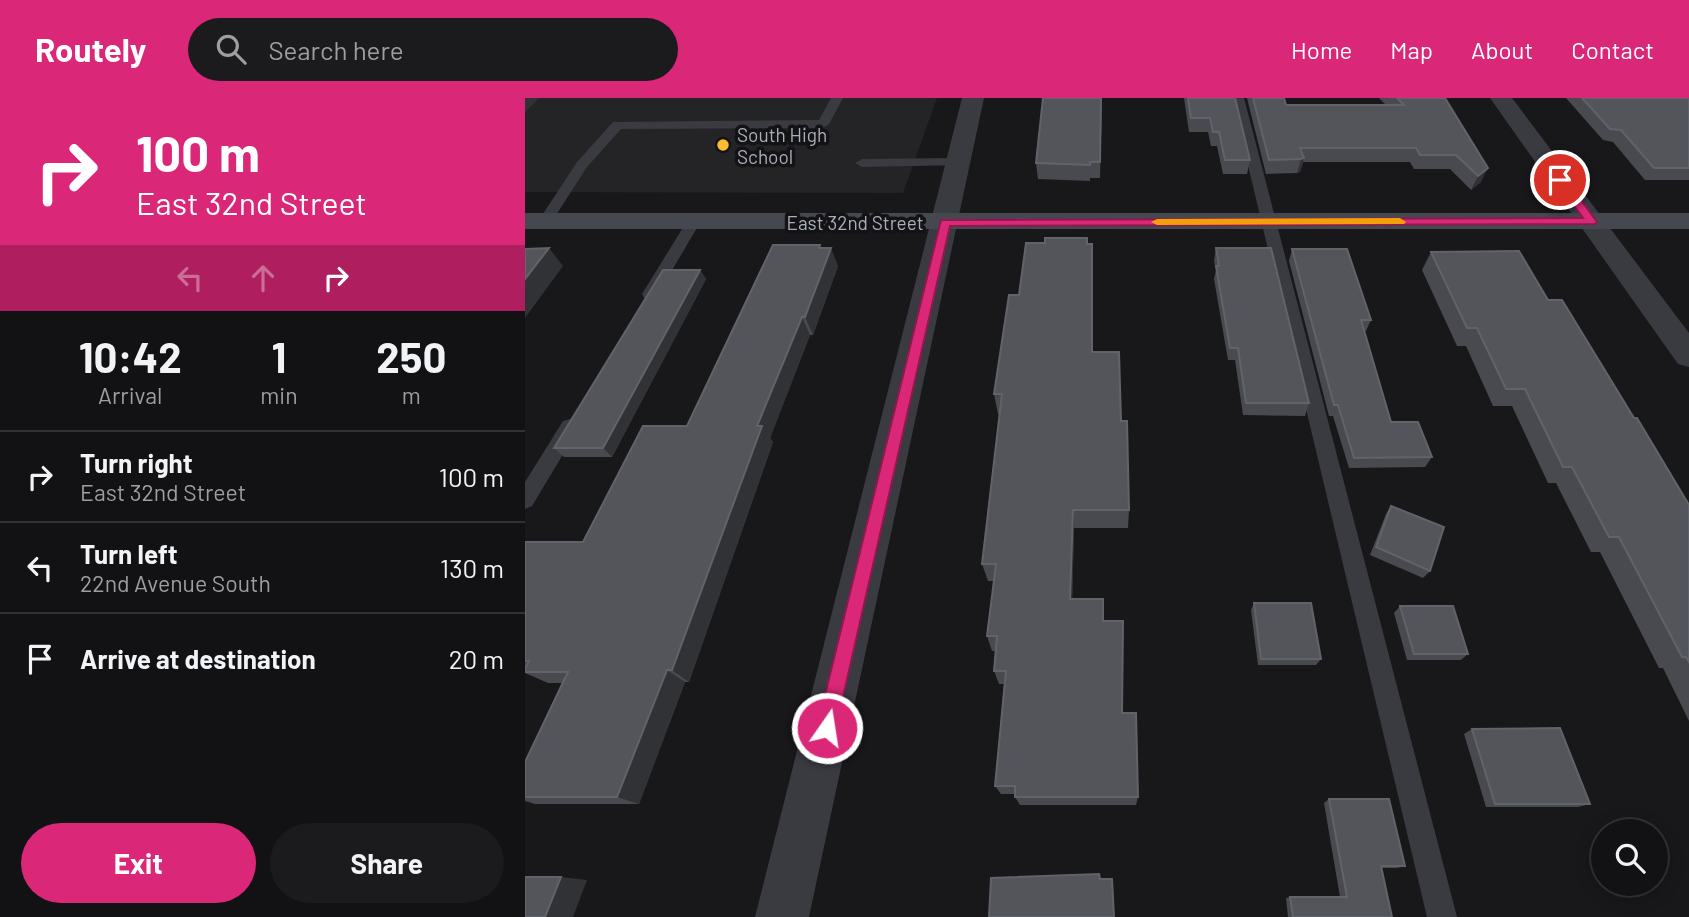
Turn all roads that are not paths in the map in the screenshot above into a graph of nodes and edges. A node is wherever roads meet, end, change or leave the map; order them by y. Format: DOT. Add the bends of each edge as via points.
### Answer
graph roads {
  1 [pos="837,98"];
  2 [pos="973,98"];
  3 [pos="1238,98"];
  4 [pos="1501,98"];
  5 [pos="958,162"];
  6 [pos="862,163"];
  7 [pos="535,221"];
  8 [pos="694,221"];
  9 [pos="1269,221"];
  10 [pos="1689,221"];
  11 [pos="1591,222"];
  12 [pos="945,223"];
  13 [pos="643,305"];
  14 [pos="1689,356"];
  15 [pos="581,408"];
  16 [pos="525,500"];
  17 [pos="782,917"];
  18 [pos="1442,917"];
  1 -- 7 [label="lane" via="823,124 617,125"];
  2 -- 5 [label="street"];
  3 -- 9 [label="lane"];
  4 -- 11 [label="street"];
  5 -- 6 [label="lane"];
  5 -- 12 [label="street"];
  7 -- 8 [label="street, East 32nd Street"];
  8 -- 12 [label="street, East 32nd Street"];
  8 -- 13 [label="lane"];
  9 -- 11 [label="street, East 32nd Street"];
  9 -- 12 [label="street, East 32nd Street"];
  9 -- 18 [label="lane"];
  10 -- 11 [label="street, East 32nd Street"];
  11 -- 14 [label="street"];
  12 -- 17 [label="street"];
  15 -- 16 [label="lane"];
}
